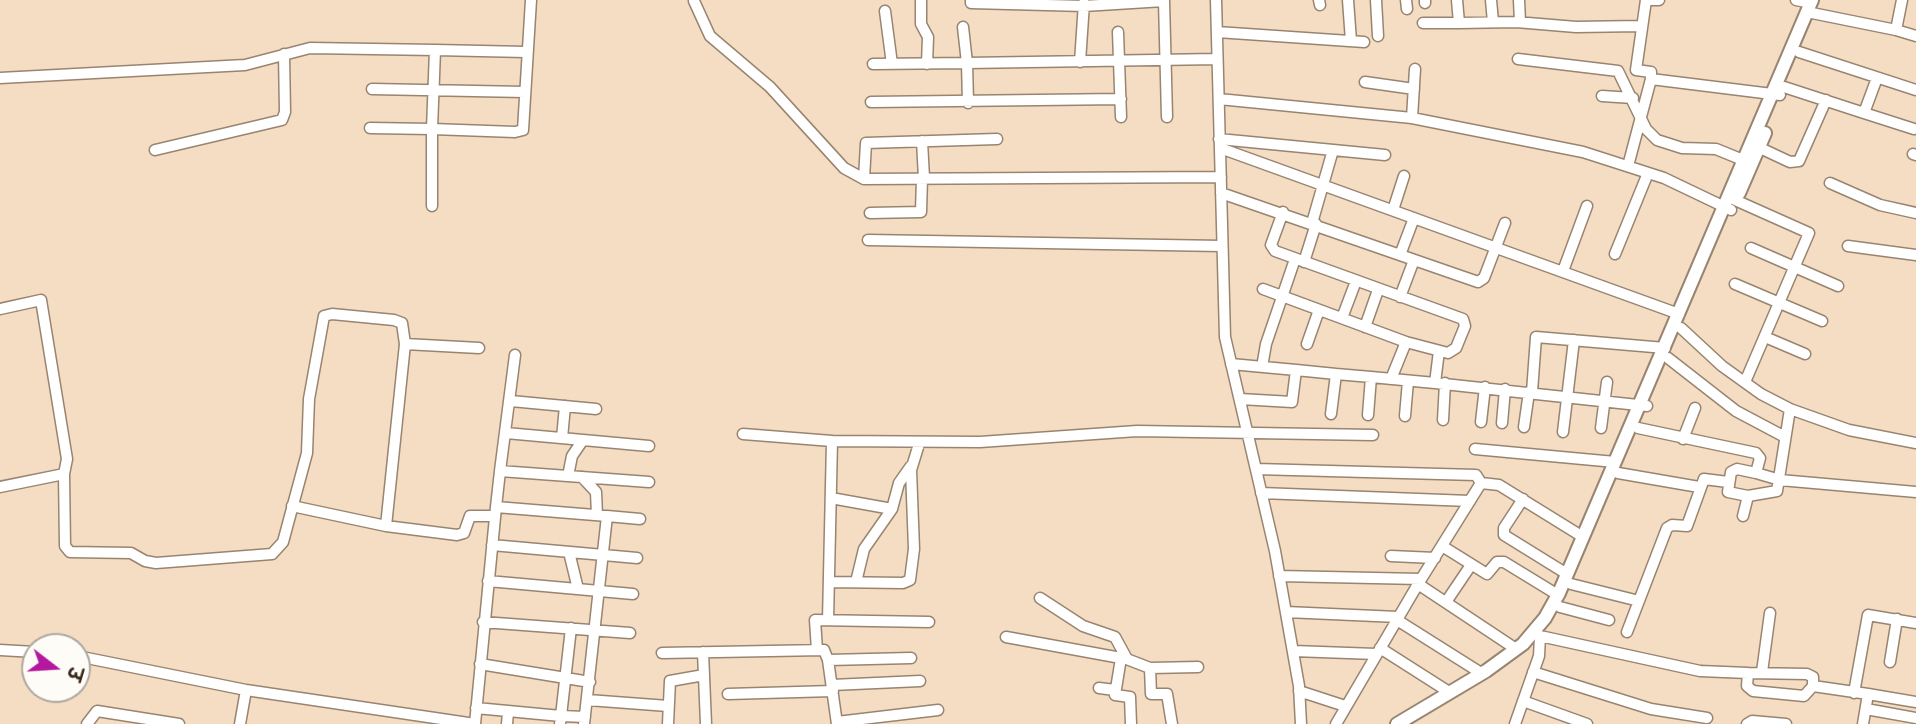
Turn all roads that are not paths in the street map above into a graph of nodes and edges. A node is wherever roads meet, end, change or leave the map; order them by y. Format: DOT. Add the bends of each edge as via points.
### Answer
graph roads {
  1 [pos="531,0"];
  2 [pos="683,0"];
  3 [pos="921,0"];
  4 [pos="971,0"];
  5 [pos="1216,0"];
  6 [pos="1348,0"];
  7 [pos="1376,0"];
  8 [pos="1457,0"];
  9 [pos="1491,0"];
  10 [pos="1519,0"];
  11 [pos="1645,0"];
  12 [pos="1659,0"];
  13 [pos="1797,0"];
  14 [pos="1902,0"];
  15 [pos="694,1"];
  16 [pos="995,1"];
  17 [pos="1164,1"];
  18 [pos="1084,3"];
  19 [pos="1813,6"];
  20 [pos="885,11"];
  21 [pos="1493,22"];
  22 [pos="1520,22"];
  23 [pos="1423,23"];
  24 [pos="1459,23"];
  25 [pos="1640,26"];
  26 [pos="963,27"];
  27 [pos="1896,30"];
  28 [pos="1118,32"];
  29 [pos="1217,32"];
  30 [pos="1378,36"];
  31 [pos="1916,36"];
  32 [pos="1351,41"];
  33 [pos="1364,42"];
  34 [pos="435,50"];
  35 [pos="526,52"];
  36 [pos="1799,52"];
  37 [pos="284,54"];
  38 [pos="1217,59"];
  39 [pos="1518,59"];
  40 [pos="1080,62"];
  41 [pos="1165,62"];
  42 [pos="967,63"];
  43 [pos="1119,63"];
  44 [pos="873,64"];
  45 [pos="892,64"];
  46 [pos="928,64"];
  47 [pos="1416,69"];
  48 [pos="1916,77"];
  49 [pos="0,78"];
  50 [pos="1877,78"];
  51 [pos="1651,79"];
  52 [pos="1365,82"];
  53 [pos="372,89"];
  54 [pos="433,89"];
  55 [pos="1414,89"];
  56 [pos="1914,89"];
  57 [pos="524,92"];
  58 [pos="1779,92"];
  59 [pos="1602,96"];
  60 [pos="1633,98"];
  61 [pos="1121,99"];
  62 [pos="1219,99"];
  63 [pos="1826,100"];
  64 [pos="871,102"];
  65 [pos="968,103"];
  66 [pos="1864,113"];
  67 [pos="1121,117"];
  68 [pos="1167,117"];
  69 [pos="1412,118"];
  70 [pos="1641,121"];
  71 [pos="370,128"];
  72 [pos="432,129"];
  73 [pos="1914,129"];
  74 [pos="997,139"];
  75 [pos="922,141"];
  76 [pos="1220,144"];
  77 [pos="1758,147"];
  78 [pos="155,150"];
  79 [pos="1333,150"];
  80 [pos="1385,155"];
  81 [pos="1743,160"];
  82 [pos="1628,166"];
  83 [pos="1648,173"];
  84 [pos="1404,176"];
  85 [pos="1220,177"];
  86 [pos="923,178"];
  87 [pos="864,179"];
  88 [pos="1830,183"];
  89 [pos="1325,185"];
  90 [pos="1221,193"];
  91 [pos="432,206"];
  92 [pos="1587,206"];
  93 [pos="1730,206"];
  94 [pos="1393,210"];
  95 [pos="1283,212"];
  96 [pos="870,213"];
  97 [pos="1916,213"];
  98 [pos="1413,218"];
  99 [pos="1504,223"];
  100 [pos="1314,224"];
  101 [pos="869,240"];
  102 [pos="1222,246"];
  103 [pos="1848,246"];
  104 [pos="1496,247"];
  105 [pos="1751,248"];
  106 [pos="1615,254"];
  107 [pos="1400,255"];
  108 [pos="1916,255"];
  109 [pos="1299,260"];
  110 [pos="1414,260"];
  111 [pos="1796,267"];
  112 [pos="1563,271"];
  113 [pos="1356,281"];
  114 [pos="1734,284"];
  115 [pos="1838,286"];
  116 [pos="1263,289"];
  117 [pos="1378,290"];
  118 [pos="1282,296"];
  119 [pos="1400,297"];
  120 [pos="1780,303"];
  121 [pos="0,309"];
  122 [pos="1318,310"];
  123 [pos="1342,318"];
  124 [pos="1680,321"];
  125 [pos="1822,321"];
  126 [pos="1365,327"];
  127 [pos="1765,337"];
  128 [pos="1574,340"];
  129 [pos="1406,342"];
  130 [pos="405,344"];
  131 [pos="1307,344"];
  132 [pos="479,348"];
  133 [pos="1439,351"];
  134 [pos="1666,353"];
  135 [pos="1805,354"];
  136 [pos="515,355"];
  137 [pos="1231,364"];
  138 [pos="1262,367"];
  139 [pos="1296,370"];
  140 [pos="1336,374"];
  141 [pos="1371,377"];
  142 [pos="1391,379"];
  143 [pos="1408,381"];
  144 [pos="1607,382"];
  145 [pos="1440,383"];
  146 [pos="1745,383"];
  147 [pos="1485,387"];
  148 [pos="1505,389"];
  149 [pos="1530,392"];
  150 [pos="1568,396"];
  151 [pos="1240,400"];
  152 [pos="1605,400"];
  153 [pos="511,401"];
  154 [pos="1644,405"];
  155 [pos="565,406"];
  156 [pos="1695,408"];
  157 [pos="596,409"];
  158 [pos="1790,409"];
  159 [pos="1331,414"];
  160 [pos="1368,415"];
  161 [pos="1405,416"];
  162 [pos="1443,419"];
  163 [pos="1481,422"];
  164 [pos="1502,423"];
  165 [pos="1524,427"];
  166 [pos="1601,428"];
  167 [pos="1638,428"];
  168 [pos="1563,432"];
  169 [pos="506,433"];
  170 [pos="1247,433"];
  171 [pos="743,434"];
  172 [pos="1373,435"];
  173 [pos="1785,437"];
  174 [pos="562,438"];
  175 [pos="1683,439"];
  176 [pos="583,440"];
  177 [pos="832,441"];
  178 [pos="919,443"];
  179 [pos="1916,443"];
  180 [pos="649,446"];
  181 [pos="1475,449"];
  182 [pos="911,466"];
  183 [pos="1617,468"];
  184 [pos="1256,469"];
  185 [pos="500,471"];
  186 [pos="1756,473"];
  187 [pos="64,474"];
  188 [pos="568,476"];
  189 [pos="581,477"];
  190 [pos="1780,480"];
  191 [pos="649,482"];
  192 [pos="1728,482"];
  193 [pos="1481,483"];
  194 [pos="0,487"];
  195 [pos="1699,487"];
  196 [pos="1916,492"];
  197 [pos="1261,493"];
  198 [pos="1748,496"];
  199 [pos="831,498"];
  200 [pos="1523,499"];
  201 [pos="1470,500"];
  202 [pos="292,506"];
  203 [pos="892,509"];
  204 [pos="496,512"];
  205 [pos="602,516"];
  206 [pos="1743,516"];
  207 [pos="640,519"];
  208 [pos="386,526"];
  209 [pos="1583,537"];
  210 [pos="492,545"];
  211 [pos="1442,546"];
  212 [pos="569,552"];
  213 [pos="604,554"];
  214 [pos="1391,556"];
  215 [pos="636,558"];
  216 [pos="1435,558"];
  217 [pos="1471,565"];
  218 [pos="1279,576"];
  219 [pos="1569,579"];
  220 [pos="488,581"];
  221 [pos="829,582"];
  222 [pos="856,582"];
  223 [pos="1419,582"];
  224 [pos="578,589"];
  225 [pos="600,591"];
  226 [pos="633,594"];
  227 [pos="1040,598"];
  228 [pos="1559,601"];
  229 [pos="1639,601"];
  230 [pos="1446,602"];
  231 [pos="1286,612"];
  232 [pos="1770,613"];
  233 [pos="1397,619"];
  234 [pos="1897,619"];
  235 [pos="828,620"];
  236 [pos="1609,620"];
  237 [pos="484,622"];
  238 [pos="929,622"];
  239 [pos="1916,623"];
  240 [pos="571,628"];
  241 [pos="597,630"];
  242 [pos="1627,632"];
  243 [pos="630,633"];
  244 [pos="1537,633"];
  245 [pos="1006,637"];
  246 [pos="1516,649"];
  247 [pos="0,650"];
  248 [pos="817,650"];
  249 [pos="21,651"];
  250 [pos="1293,651"];
  251 [pos="1378,651"];
  252 [pos="704,652"];
  253 [pos="662,653"];
  254 [pos="911,658"];
  255 [pos="91,659"];
  256 [pos="1124,659"];
  257 [pos="828,660"];
  258 [pos="1889,662"];
  259 [pos="480,664"];
  260 [pos="1198,667"];
  261 [pos="1150,668"];
  262 [pos="1533,672"];
  263 [pos="1762,672"];
  264 [pos="1481,673"];
  265 [pos="1748,674"];
  266 [pos="704,675"];
  267 [pos="565,680"];
  268 [pos="920,681"];
  269 [pos="590,682"];
  270 [pos="1813,686"];
  271 [pos="832,688"];
  272 [pos="1099,688"];
  273 [pos="246,690"];
  274 [pos="1115,690"];
  275 [pos="1299,691"];
  276 [pos="1449,692"];
  277 [pos="1854,693"];
  278 [pos="728,694"];
  279 [pos="1868,694"];
  280 [pos="588,699"];
  281 [pos="1523,701"];
  282 [pos="1916,702"];
  283 [pos="668,706"];
  284 [pos="1345,706"];
  285 [pos="476,708"];
  286 [pos="1866,709"];
  287 [pos="938,710"];
  288 [pos="508,712"];
  289 [pos="1707,718"];
  290 [pos="1916,718"];
  291 [pos="560,720"];
  292 [pos="585,721"];
  293 [pos="837,723"];
  294 [pos="1297,723"];
  295 [pos="88,724"];
  296 [pos="179,724"];
  297 [pos="240,724"];
  298 [pos="475,724"];
  299 [pos="507,724"];
  300 [pos="668,724"];
  301 [pos="706,724"];
  302 [pos="1132,724"];
  303 [pos="1172,724"];
  304 [pos="1336,724"];
  305 [pos="1397,724"];
  306 [pos="1409,724"];
  307 [pos="1515,724"];
  308 [pos="1587,724"];
  309 [pos="1747,724"];
  310 [pos="1786,724"];
  311 [pos="1863,724"];
  1 -- 35 [label="street"];
  2 -- 15 [label="street"];
  3 -- 46 [label="street"];
  4 -- 16 [label="street"];
  5 -- 29 [label="street"];
  6 -- 32 [label="street"];
  7 -- 30 [label="street"];
  8 -- 24 [label="street"];
  9 -- 21 [label="street"];
  10 -- 22 [label="street"];
  11 -- 12 [label="street"];
  11 -- 25 [label="street"];
  13 -- 19 [label="street"];
  14 -- 27 [label="street"];
  15 -- 87 [label="street" via="710,36 770,87 844,168"];
  16 -- 18 [label="street"];
  17 -- 18 [label="street"];
  17 -- 41 [label="street"];
  18 -- 40 [label="street"];
  19 -- 27 [label="street"];
  19 -- 36 [label="main road"];
  19 -- 58 [label="main road"];
  20 -- 45 [label="street"];
  21 -- 22 [label="street"];
  21 -- 24 [label="street"];
  22 -- 25 [label="street"];
  23 -- 24 [label="street"];
  25 -- 51 [label="street" via="1636,70 1651,72"];
  26 -- 42 [label="street"];
  27 -- 31 [label="street"];
  28 -- 43 [label="street"];
  29 -- 32 [label="street"];
  29 -- 38 [label="street"];
  32 -- 33 [label="street"];
  34 -- 35 [label="street"];
  34 -- 37 [label="street" via="310,48"];
  34 -- 54 [label="street"];
  35 -- 57 [label="street"];
  36 -- 50 [label="street"];
  36 -- 58 [label="main road"];
  37 -- 49 [label="street" via="245,65"];
  37 -- 78 [label="street" via="282,120"];
  38 -- 41 [label="street"];
  38 -- 62 [label="street"];
  39 -- 60 [label="street" via="1618,71"];
  40 -- 42 [label="street"];
  40 -- 43 [label="street"];
  41 -- 43 [label="street"];
  41 -- 68 [label="street"];
  42 -- 46 [label="street"];
  42 -- 65 [label="street"];
  43 -- 61 [label="street"];
  44 -- 45 [label="street"];
  45 -- 46 [label="street"];
  47 -- 55 [label="street"];
  48 -- 56 [label="street"];
  50 -- 56 [label="street"];
  50 -- 66 [label="street"];
  51 -- 58 [label="street"];
  51 -- 70 [label="street"];
  52 -- 55 [label="street"];
  53 -- 54 [label="street"];
  54 -- 57 [label="street"];
  54 -- 72 [label="street"];
  55 -- 69 [label="street"];
  57 -- 72 [label="street" via="523,130"];
  58 -- 63 [label="street"];
  58 -- 77 [label="main road"];
  58 -- 81 [label="main road"];
  59 -- 60 [label="street"];
  60 -- 70 [label="street"];
  61 -- 65 [label="street"];
  61 -- 67 [label="street"];
  62 -- 69 [label="street"];
  62 -- 76 [label="street"];
  63 -- 66 [label="street"];
  63 -- 77 [label="street" via="1799,161 1790,162"];
  64 -- 65 [label="street"];
  66 -- 73 [label="street"];
  69 -- 82 [label="street" via="1583,152"];
  70 -- 81 [label="street" via="1664,143 1687,149 1711,148"];
  70 -- 82 [label="street"];
  71 -- 72 [label="street"];
  72 -- 91 [label="street"];
  74 -- 75 [label="street"];
  75 -- 86 [label="street"];
  75 -- 87 [label="street" via="866,143"];
  76 -- 79 [label="street"];
  76 -- 85 [label="street"];
  76 -- 89 [label="street"];
  77 -- 93 [label="main road"];
  79 -- 80 [label="street"];
  79 -- 89 [label="street"];
  81 -- 93 [label="main road"];
  82 -- 83 [label="street"];
  83 -- 93 [label="street"];
  83 -- 106 [label="street"];
  84 -- 94 [label="street"];
  85 -- 86 [label="street"];
  85 -- 90 [label="street"];
  86 -- 87 [label="street"];
  86 -- 96 [label="street" via="921,212"];
  88 -- 97 [label="street" via="1880,205"];
  89 -- 94 [label="street"];
  89 -- 100 [label="street"];
  90 -- 95 [label="street"];
  90 -- 102 [label="street"];
  92 -- 112 [label="street"];
  93 -- 111 [label="street" via="1809,233"];
  93 -- 124 [label="main road"];
  94 -- 98 [label="street"];
  95 -- 100 [label="street"];
  95 -- 109 [label="street" via="1272,249"];
  98 -- 104 [label="street"];
  98 -- 107 [label="street"];
  99 -- 104 [label="street"];
  100 -- 107 [label="street"];
  100 -- 109 [label="street"];
  101 -- 102 [label="street"];
  102 -- 137 [label="street" via="1225,337"];
  103 -- 108 [label="street"];
  104 -- 110 [label="street" via="1481,281"];
  104 -- 112 [label="street"];
  105 -- 111 [label="street"];
  107 -- 110 [label="street"];
  109 -- 113 [label="street"];
  109 -- 118 [label="street"];
  110 -- 119 [label="street"];
  111 -- 115 [label="street"];
  111 -- 120 [label="street"];
  112 -- 124 [label="street"];
  113 -- 117 [label="street"];
  113 -- 123 [label="street"];
  114 -- 120 [label="street"];
  116 -- 118 [label="street"];
  117 -- 119 [label="street"];
  117 -- 126 [label="street"];
  118 -- 122 [label="street"];
  118 -- 138 [label="street"];
  119 -- 133 [label="street" via="1463,319 1465,326 1456,348 1448,354"];
  120 -- 125 [label="street"];
  120 -- 127 [label="street"];
  121 -- 187 [label="street" via="41,300 67,459"];
  122 -- 123 [label="street"];
  122 -- 131 [label="street"];
  123 -- 126 [label="street"];
  124 -- 134 [label="main road"];
  124 -- 146 [label="street" via="1722,366"];
  126 -- 129 [label="street"];
  127 -- 135 [label="street"];
  127 -- 146 [label="street"];
  128 -- 134 [label="street"];
  128 -- 149 [label="street" via="1536,337"];
  128 -- 150 [label="street"];
  129 -- 133 [label="street"];
  129 -- 142 [label="street"];
  130 -- 132 [label="street"];
  130 -- 202 [label="street" via="399,320 324,316 309,399 307,453"];
  130 -- 208 [label="street"];
  133 -- 145 [label="street"];
  134 -- 154 [label="main road"];
  134 -- 173 [label="street" via="1736,411"];
  136 -- 153 [label="street"];
  137 -- 138 [label="street"];
  137 -- 151 [label="street"];
  138 -- 139 [label="street"];
  139 -- 140 [label="street"];
  139 -- 151 [label="street" via="1292,402"];
  140 -- 141 [label="street"];
  140 -- 159 [label="street"];
  141 -- 142 [label="street"];
  141 -- 160 [label="street"];
  142 -- 143 [label="street"];
  143 -- 145 [label="street"];
  143 -- 161 [label="street"];
  144 -- 152 [label="street"];
  145 -- 147 [label="street"];
  145 -- 162 [label="street"];
  146 -- 158 [label="street"];
  147 -- 148 [label="street"];
  147 -- 163 [label="street"];
  148 -- 149 [label="street"];
  148 -- 164 [label="street"];
  149 -- 150 [label="street"];
  149 -- 165 [label="street"];
  150 -- 152 [label="street"];
  150 -- 168 [label="street"];
  151 -- 170 [label="street"];
  152 -- 154 [label="street"];
  152 -- 166 [label="street"];
  153 -- 155 [label="street"];
  153 -- 169 [label="street"];
  154 -- 167 [label="main road"];
  154 -- 183 [label="main road"];
  155 -- 157 [label="street"];
  155 -- 174 [label="street"];
  156 -- 175 [label="street"];
  158 -- 173 [label="street"];
  158 -- 179 [label="street" via="1849,430"];
  167 -- 175 [label="street"];
  167 -- 183 [label="main road"];
  169 -- 174 [label="street"];
  169 -- 185 [label="street"];
  170 -- 172 [label="street"];
  170 -- 178 [label="street" via="1137,431"];
  170 -- 184 [label="street"];
  171 -- 177 [label="street"];
  173 -- 190 [label="street"];
  174 -- 176 [label="street"];
  175 -- 186 [label="street" via="1756,453 1760,458"];
  176 -- 180 [label="street"];
  176 -- 188 [label="street" via="572,456"];
  177 -- 178 [label="street"];
  177 -- 199 [label="street"];
  178 -- 182 [label="street"];
  181 -- 183 [label="street"];
  182 -- 203 [label="street" via="899,483"];
  182 -- 222 [label="street" via="912,576 903,583"];
  183 -- 195 [label="street"];
  183 -- 209 [label="main road"];
  183 -- 219 [label="main road"];
  184 -- 193 [label="street" via="1476,475"];
  184 -- 197 [label="street"];
  185 -- 188 [label="street"];
  185 -- 204 [label="street"];
  186 -- 190 [label="street"];
  186 -- 192 [label="street" via="1734,469"];
  187 -- 194 [label="street"];
  187 -- 202 [label="street" via="67,550 131,553 149,563 272,554 283,542"];
  188 -- 189 [label="street"];
  189 -- 191 [label="street"];
  189 -- 205 [label="street" via="596,492"];
  190 -- 196 [label="street"];
  190 -- 198 [label="street" via="1775,493"];
  192 -- 195 [label="street" via="1706,479"];
  192 -- 198 [label="street" via="1728,492"];
  193 -- 200 [label="street" via="1499,485"];
  193 -- 201 [label="street"];
  195 -- 229 [label="street" via="1687,526 1667,528"];
  197 -- 201 [label="street"];
  197 -- 218 [label="street"];
  198 -- 206 [label="street"];
  199 -- 203 [label="street"];
  199 -- 221 [label="street"];
  200 -- 209 [label="street"];
  200 -- 219 [label="street" via="1504,535"];
  201 -- 211 [label="street"];
  202 -- 208 [label="street"];
  203 -- 222 [label="street" via="864,549"];
  204 -- 205 [label="street"];
  204 -- 208 [label="street" via="470,516 464,533 457,535"];
  204 -- 210 [label="street"];
  205 -- 207 [label="street"];
  205 -- 213 [label="street"];
  209 -- 219 [label="main road"];
  210 -- 212 [label="street"];
  210 -- 220 [label="street"];
  211 -- 216 [label="street"];
  211 -- 217 [label="street"];
  212 -- 213 [label="street"];
  212 -- 224 [label="street"];
  213 -- 215 [label="street"];
  213 -- 225 [label="street"];
  214 -- 216 [label="street"];
  216 -- 223 [label="street"];
  217 -- 228 [label="street" via="1487,574 1501,561"];
  217 -- 230 [label="street"];
  218 -- 223 [label="street"];
  218 -- 231 [label="street"];
  219 -- 228 [label="main road"];
  219 -- 229 [label="street"];
  220 -- 224 [label="street"];
  220 -- 237 [label="street"];
  221 -- 222 [label="street"];
  221 -- 235 [label="street"];
  223 -- 230 [label="street"];
  223 -- 233 [label="street"];
  224 -- 225 [label="street"];
  225 -- 226 [label="street"];
  225 -- 241 [label="street"];
  227 -- 256 [label="street" via="1083,625 1115,637"];
  228 -- 236 [label="street"];
  228 -- 244 [label="main road"];
  229 -- 242 [label="street"];
  230 -- 246 [label="street"];
  231 -- 233 [label="street"];
  231 -- 250 [label="street"];
  232 -- 263 [label="street"];
  233 -- 251 [label="street"];
  233 -- 264 [label="street"];
  234 -- 239 [label="street"];
  234 -- 258 [label="street"];
  234 -- 277 [label="street" via="1872,615 1866,619"];
  235 -- 238 [label="street"];
  235 -- 248 [label="street" via="815,620"];
  237 -- 240 [label="street"];
  237 -- 259 [label="street"];
  240 -- 241 [label="street"];
  240 -- 267 [label="street"];
  241 -- 243 [label="street"];
  241 -- 269 [label="street"];
  244 -- 246 [label="main road"];
  244 -- 262 [label="street" via="1539,656"];
  244 -- 265 [label="street" via="1700,671"];
  244 -- 306 [label="main road" via="1490,678"];
  245 -- 256 [label="street"];
  246 -- 264 [label="main road"];
  247 -- 249 [label="street"];
  248 -- 252 [label="street"];
  248 -- 257 [label="street" via="824,650"];
  250 -- 251 [label="street"];
  250 -- 275 [label="street"];
  251 -- 276 [label="street"];
  251 -- 284 [label="street"];
  252 -- 253 [label="street"];
  252 -- 266 [label="street"];
  254 -- 257 [label="street"];
  255 -- 273 [label="street"];
  256 -- 261 [label="street"];
  256 -- 274 [label="street"];
  257 -- 271 [label="street"];
  259 -- 267 [label="street"];
  259 -- 285 [label="street"];
  260 -- 261 [label="street"];
  261 -- 303 [label="street" via="1151,694 1167,694"];
  262 -- 281 [label="street"];
  262 -- 289 [label="street" via="1651,709"];
  263 -- 265 [label="street"];
  263 -- 270 [label="street" via="1811,674"];
  264 -- 276 [label="main road"];
  265 -- 270 [label="street" via="1747,686 1753,691 1804,696"];
  266 -- 283 [label="street" via="670,681"];
  266 -- 301 [label="street"];
  267 -- 269 [label="street"];
  267 -- 291 [label="street"];
  268 -- 271 [label="street"];
  269 -- 280 [label="street"];
  270 -- 277 [label="street"];
  271 -- 278 [label="street"];
  271 -- 293 [label="street"];
  272 -- 274 [label="street"];
  273 -- 297 [label="street"];
  273 -- 298 [label="street"];
  274 -- 302 [label="street" via="1115,695 1129,697"];
  275 -- 284 [label="street"];
  275 -- 294 [label="street"];
  276 -- 305 [label="main road"];
  277 -- 279 [label="street"];
  279 -- 282 [label="street"];
  279 -- 286 [label="street"];
  280 -- 283 [label="street"];
  280 -- 292 [label="street"];
  281 -- 307 [label="street"];
  281 -- 308 [label="street"];
  283 -- 300 [label="street"];
  284 -- 304 [label="street"];
  285 -- 288 [label="street"];
  285 -- 298 [label="street"];
  286 -- 290 [label="street"];
  286 -- 311 [label="street"];
  287 -- 293 [label="street"];
  288 -- 291 [label="street"];
  288 -- 299 [label="street"];
  291 -- 292 [label="street"];
  295 -- 296 [label="street" via="93,713 106,710"];
  309 -- 310 [label="street"];
}
